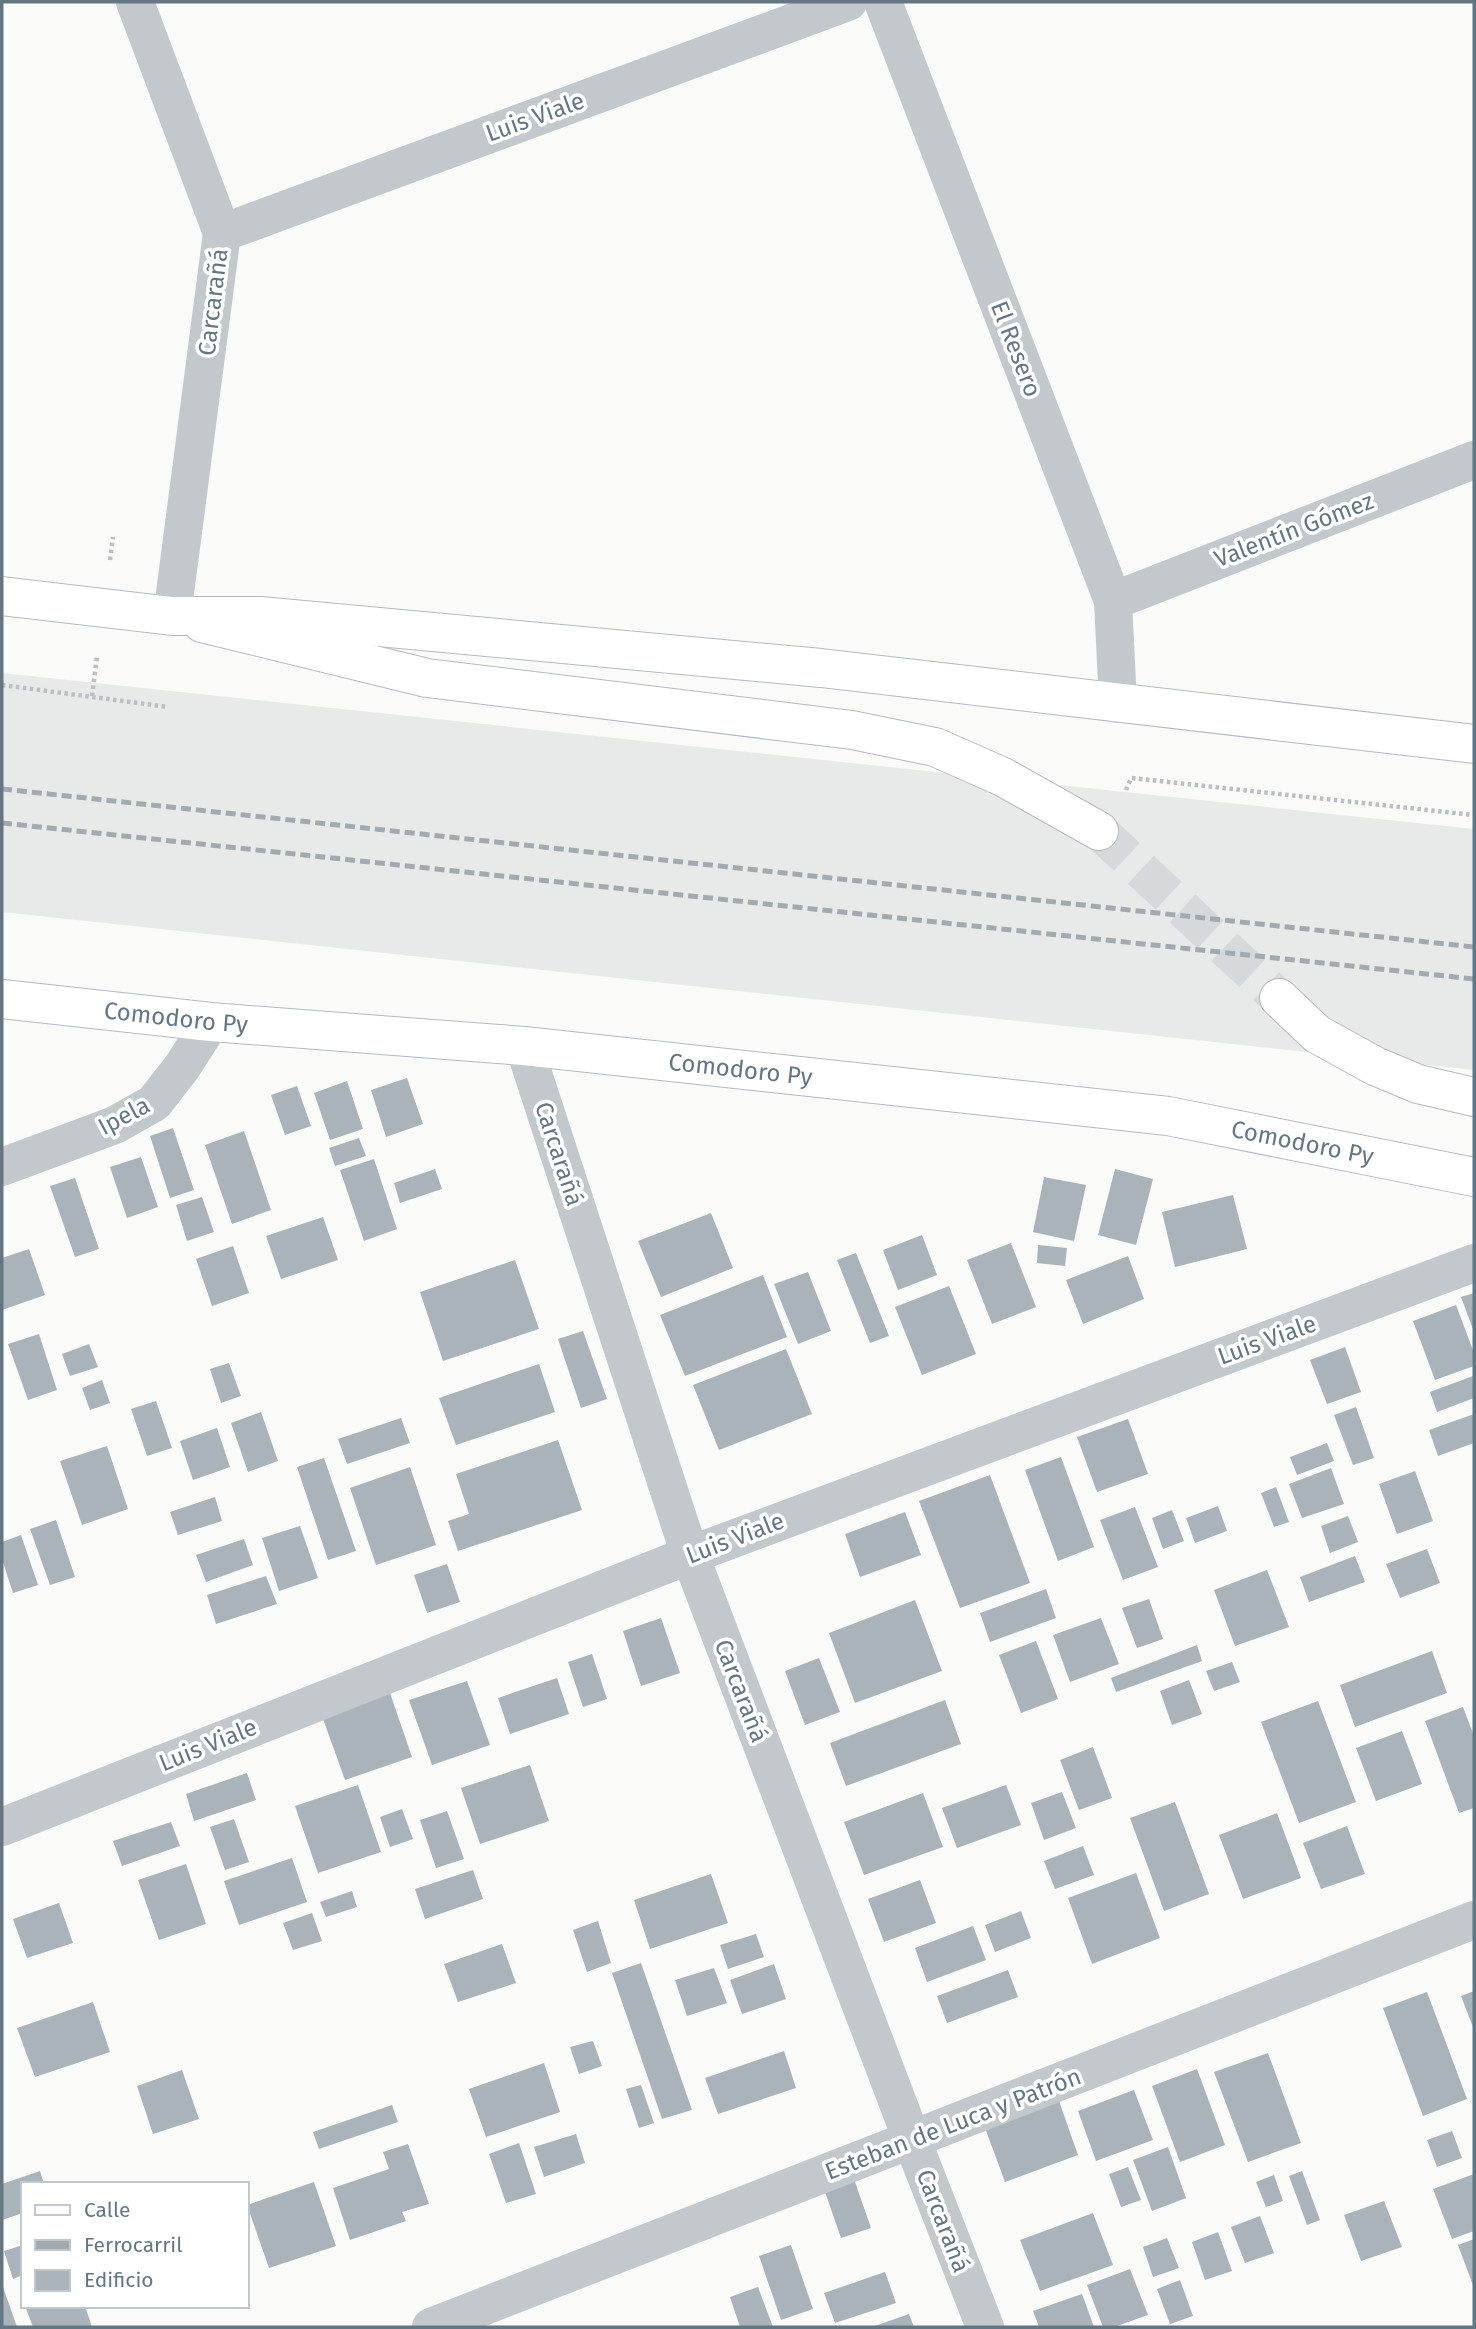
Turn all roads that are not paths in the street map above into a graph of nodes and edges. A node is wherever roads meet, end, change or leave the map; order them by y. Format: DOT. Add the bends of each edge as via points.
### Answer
graph roads {
  1 [pos="135,2"];
  2 [pos="848,2"];
  3 [pos="883,2"];
  4 [pos="222,233"];
  5 [pos="1474,460"];
  6 [pos="2,596"];
  7 [pos="1113,601"];
  8 [pos="172,616"];
  9 [pos="1118,704"];
  10 [pos="1474,744"];
  11 [pos="1099,831"];
  12 [pos="1279,998"];
  13 [pos="2,999"];
  14 [pos="211,1021"];
  15 [pos="524,1046"];
  16 [pos="1474,1097"];
  17 [pos="2,1167"];
  18 [pos="1474,1177"];
  19 [pos="1474,1263"];
  20 [pos="690,1555"];
  21 [pos="2,1827"];
  22 [pos="1474,1920"];
  23 [pos="912,2140"];
  24 [pos="431,2327"];
  25 [pos="985,2327"];
  1 -- 4 [label="street, Carcarañá"];
  2 -- 4 [label="street, Luis Viale"];
  3 -- 7 [label="street, El Resero"];
  4 -- 8 [label="street, Carcarañá"];
  5 -- 7 [label="street, Valentín Gómez"];
  6 -- 8 [label="main road"];
  7 -- 9 [label="street, El Resero"];
  8 -- 9 [label="main road" via="260,616 821,668"];
  8 -- 11 [label="main road" via="427,677 852,730 935,747 1003,777"];
  9 -- 10 [label="main road"];
  12 -- 16 [label="main road" via="1317,1034 1375,1066 1418,1084"];
  13 -- 14 [label="main road, Comodoro Py"];
  14 -- 15 [label="main road, Comodoro Py"];
  14 -- 17 [label="street, Ipela" via="153,1104 115,1125"];
  15 -- 18 [label="main road, Comodoro Py" via="1168,1115"];
  15 -- 20 [label="street, Carcarañá"];
  19 -- 20 [label="street, Luis Viale"];
  20 -- 21 [label="street, Luis Viale"];
  20 -- 23 [label="street, Carcarañá"];
  22 -- 23 [label="street, Esteban de Luca y Patrón"];
  23 -- 24 [label="street, Esteban de Luca y Patrón"];
  23 -- 25 [label="street, Carcarañá"];
}
